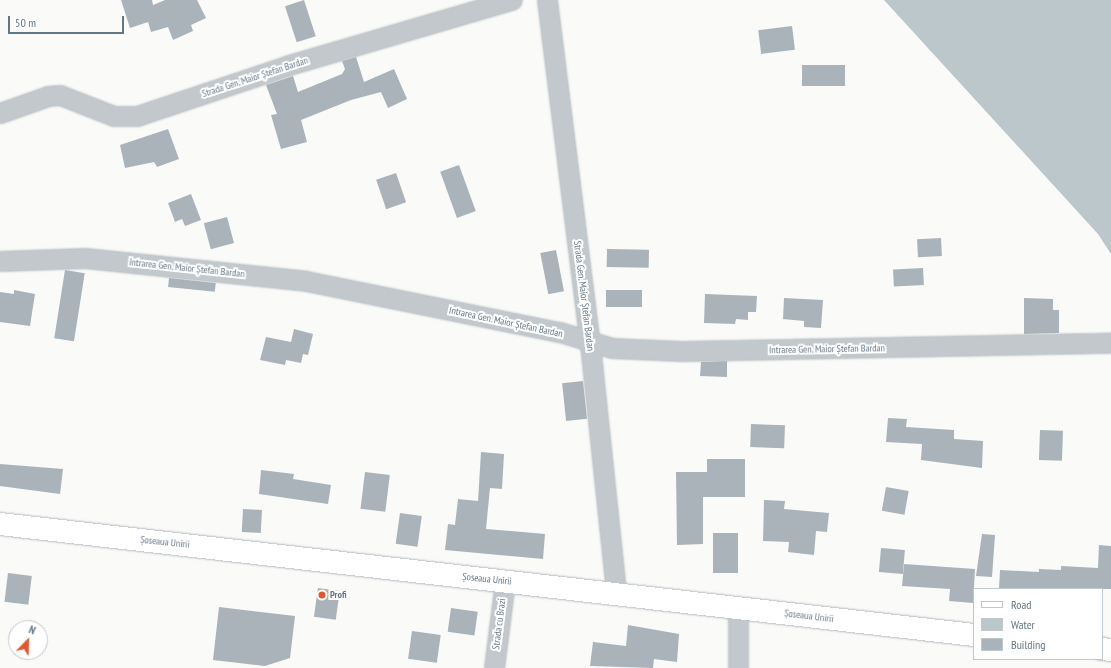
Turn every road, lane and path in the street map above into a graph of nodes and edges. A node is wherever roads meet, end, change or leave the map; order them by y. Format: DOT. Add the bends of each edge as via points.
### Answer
graph roads {
  1 [pos="512,0"];
  2 [pos="547,0"];
  3 [pos="0,113"];
  4 [pos="0,261"];
  5 [pos="1111,343"];
  6 [pos="590,344"];
  7 [pos="0,524"];
  8 [pos="505,581"];
  9 [pos="616,593"];
  10 [pos="738,608"];
  11 [pos="973,635"];
  12 [pos="494,668"];
  13 [pos="738,668"];
  1 -- 3 [label="street, Strada Gen. Maior Ștefan Bardan" via="289,65 137,116 114,116 60,95 48,96"];
  2 -- 6 [label="street, Strada Gen. Maior Ștefan Bardan"];
  4 -- 6 [label="street, Intrarea Gen. Maior Ștefan Bardan" via="85,258 306,281 560,332"];
  5 -- 6 [label="street, Intrarea Gen. Maior Ștefan Bardan" via="681,352"];
  6 -- 9 [label="street, Strada Gen. Maior Ștefan Bardan"];
  7 -- 8 [label="main road, Șoseaua Unirii"];
  8 -- 9 [label="main road, Șoseaua Unirii"];
  8 -- 12 [label="street, Strada cu Brazi"];
  9 -- 10 [label="main road, Șoseaua Unirii"];
  10 -- 11 [label="main road, Șoseaua Unirii"];
  10 -- 13 [label="street"];
}
